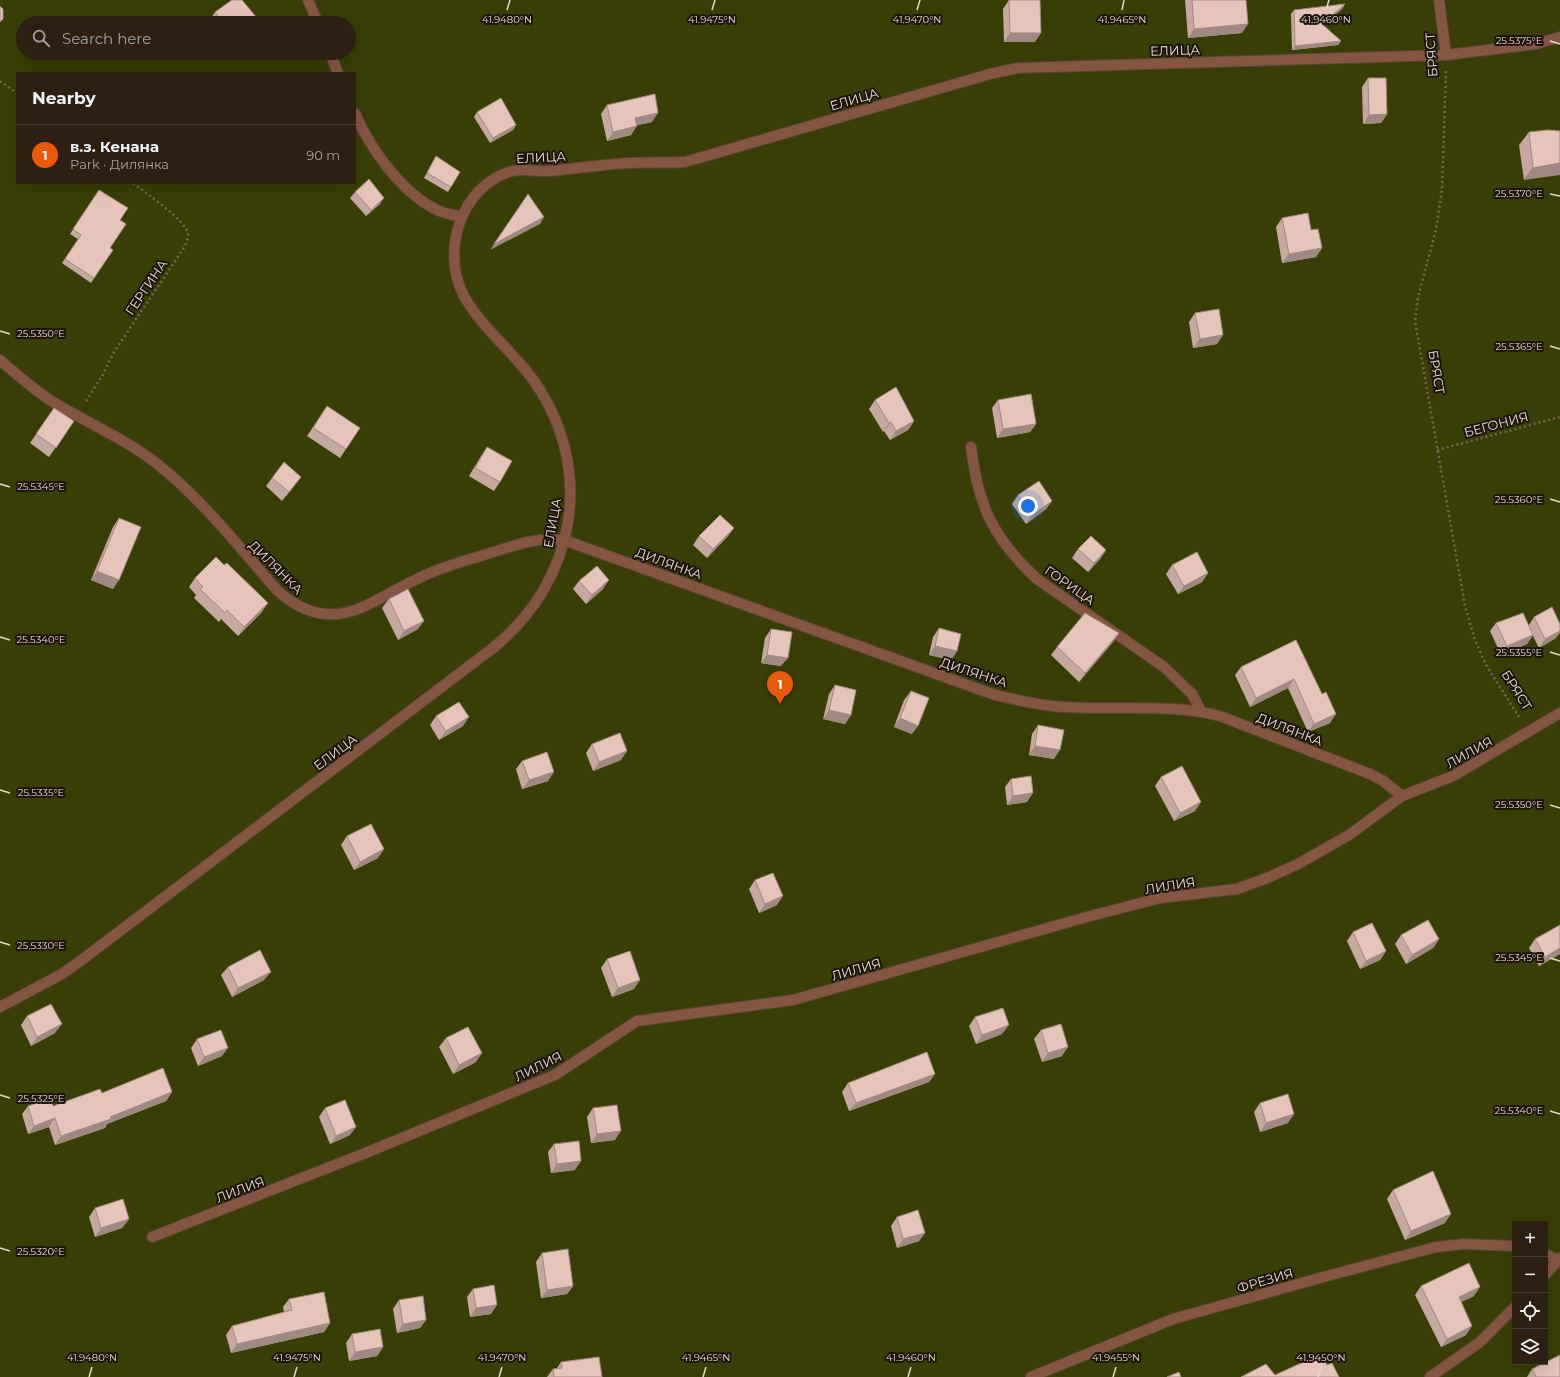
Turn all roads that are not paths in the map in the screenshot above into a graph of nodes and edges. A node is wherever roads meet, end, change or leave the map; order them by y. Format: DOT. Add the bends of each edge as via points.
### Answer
graph roads {
  1 [pos="308,0"];
  2 [pos="1439,0"];
  3 [pos="315,16"];
  4 [pos="1560,37"];
  5 [pos="1446,55"];
  6 [pos="333,60"];
  7 [pos="338,72"];
  8 [pos="356,115"];
  9 [pos="462,216"];
  10 [pos="0,360"];
  11 [pos="971,447"];
  12 [pos="564,540"];
  13 [pos="1201,711"];
  14 [pos="1560,713"];
  15 [pos="1402,796"];
  16 [pos="0,1007"];
  17 [pos="152,1237"];
  18 [pos="1512,1246"];
  19 [pos="1548,1255"];
  20 [pos="1559,1259"];
  21 [pos="1548,1272"];
  22 [pos="1512,1310"];
  23 [pos="1031,1377"];
  24 [pos="1430,1377"];
  1 -- 3 [label="street"];
  2 -- 5 [label="street, БРЯСТ"];
  4 -- 5 [label="street, ЕЛИЦА" via="1536,44"];
  5 -- 9 [label="street, ЕЛИЦА" via="1018,68 685,162 631,163 547,171 520,169 508,172 483,189 469,203"];
  6 -- 7 [label="street"];
  8 -- 9 [label="street" via="377,155 404,186 435,208 451,216"];
  9 -- 12 [label="street, ЕЛИЦА" via="453,253 457,279 463,293 480,317 534,380 554,414 560,433 566,453 570,493 570,511"];
  10 -- 12 [label="street, ДИЛЯНКА" via="49,399 126,442 157,464 179,482 288,600 306,610 338,614 362,607 434,571 524,542"];
  11 -- 13 [label="street, ГОРИЦА" via="974,478 985,510 1001,539 1020,564 1037,579 1147,653 1192,694"];
  12 -- 13 [label="street, ДИЛЯНКА" via="995,695 1052,706"];
  12 -- 16 [label="street, ЕЛИЦА" via="546,589 522,623 510,635 79,962 62,974"];
  13 -- 15 [label="street, ДИЛЯНКА" via="1370,774"];
  14 -- 15 [label="street, ЛИЛИЯ" via="1530,733 1453,776"];
  15 -- 17 [label="street, ЛИЛИЯ" via="1350,835 1298,864 1237,889 1160,898 793,1000 637,1021 555,1075"];
  18 -- 23 [label="street, ФРЕЗИЯ" via="1464,1244 1436,1247 1327,1276 1173,1319"];
  19 -- 20 [label="street"];
  20 -- 21 [label="street"];
  22 -- 24 [label="street" via="1480,1342"];
}
